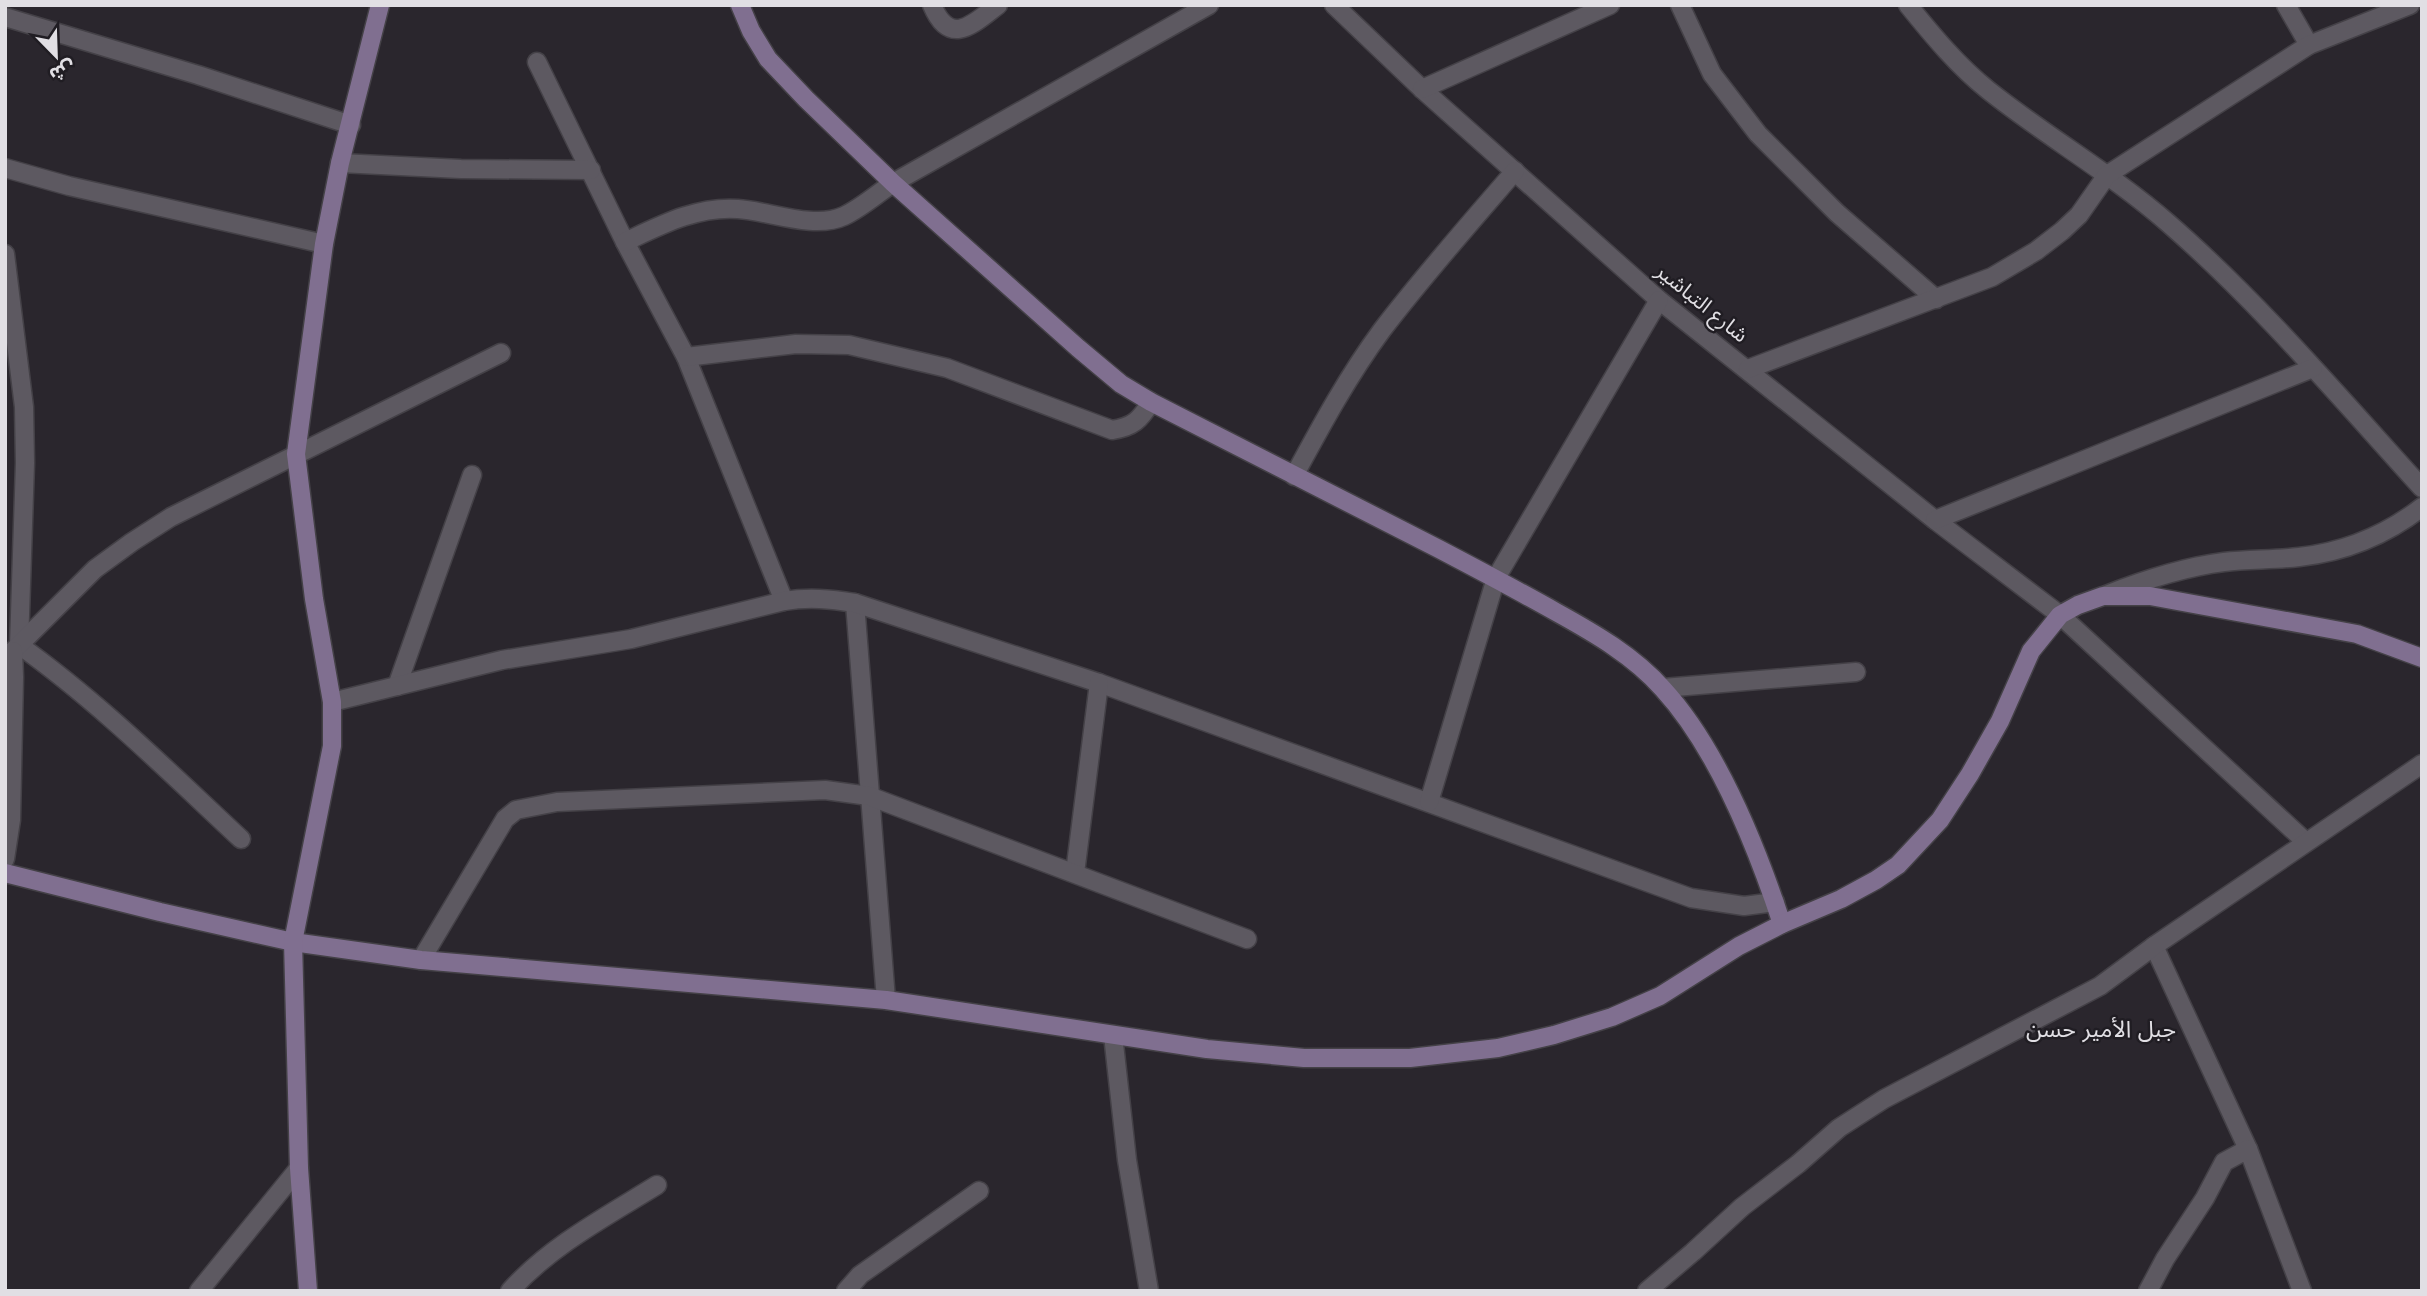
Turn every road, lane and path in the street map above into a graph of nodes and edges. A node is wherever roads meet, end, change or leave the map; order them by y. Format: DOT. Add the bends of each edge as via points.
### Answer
graph roads {
  1 [pos="380,5"];
  2 [pos="740,5"];
  3 [pos="932,5"];
  4 [pos="998,5"];
  5 [pos="1209,5"];
  6 [pos="1334,5"];
  7 [pos="1610,5"];
  8 [pos="1681,5"];
  9 [pos="1909,5"];
  10 [pos="2286,5"];
  11 [pos="2410,5"];
  12 [pos="5,17"];
  13 [pos="2309,45"];
  14 [pos="537,62"];
  15 [pos="1422,89"];
  16 [pos="351,125"];
  17 [pos="340,163"];
  18 [pos="5,168"];
  19 [pos="591,170"];
  20 [pos="1516,171"];
  21 [pos="2107,175"];
  22 [pos="893,183"];
  23 [pos="625,242"];
  24 [pos="324,244"];
  25 [pos="5,254"];
  26 [pos="1936,299"];
  27 [pos="1659,300"];
  28 [pos="501,353"];
  29 [pos="686,357"];
  30 [pos="2313,368"];
  31 [pos="1748,369"];
  32 [pos="1151,402"];
  33 [pos="296,454"];
  34 [pos="472,475"];
  35 [pos="1294,475"];
  36 [pos="2422,488"];
  37 [pos="2422,508"];
  38 [pos="1934,520"];
  39 [pos="1496,579"];
  40 [pos="2103,596"];
  41 [pos="784,601"];
  42 [pos="855,603"];
  43 [pos="2060,615"];
  44 [pos="12,651"];
  45 [pos="2422,657"];
  46 [pos="1856,672"];
  47 [pos="1100,683"];
  48 [pos="397,686"];
  49 [pos="1663,688"];
  50 [pos="332,702"];
  51 [pos="2422,764"];
  52 [pos="869,796"];
  53 [pos="1429,802"];
  54 [pos="241,839"];
  55 [pos="2306,842"];
  56 [pos="5,859"];
  57 [pos="5,873"];
  58 [pos="1075,873"];
  59 [pos="1775,902"];
  60 [pos="1782,924"];
  61 [pos="1247,939"];
  62 [pos="293,942"];
  63 [pos="2154,946"];
  64 [pos="421,960"];
  65 [pos="886,1000"];
  66 [pos="1113,1035"];
  67 [pos="2248,1149"];
  68 [pos="299,1168"];
  69 [pos="657,1185"];
  70 [pos="979,1191"];
  71 [pos="199,1291"];
  72 [pos="308,1291"];
  73 [pos="510,1291"];
  74 [pos="846,1291"];
  75 [pos="1149,1291"];
  76 [pos="1647,1291"];
  77 [pos="2148,1291"];
  78 [pos="2302,1291"];
  1 -- 16 [label="street"];
  2 -- 22 [label="street" via="768,59"];
  3 -- 4 [label="street" via="941,21 960,30"];
  5 -- 22 [label="street"];
  6 -- 15 [label="street, شارع التباشير"];
  7 -- 15 [label="street"];
  8 -- 26 [label="street" via="1712,74 1758,134 1838,213"];
  9 -- 21 [label="street" via="1949,55 1988,90"];
  10 -- 13 [label="street"];
  11 -- 13 [label="street"];
  12 -- 16 [label="street"];
  13 -- 21 [label="street"];
  14 -- 19 [label="street"];
  15 -- 20 [label="street, شارع التباشير"];
  16 -- 17 [label="street"];
  17 -- 19 [label="street"];
  17 -- 24 [label="street"];
  18 -- 24 [label="street"];
  19 -- 23 [label="street"];
  20 -- 27 [label="street, شارع التباشير"];
  20 -- 35 [label="street" via="1382,330"];
  21 -- 26 [label="street" via="2079,215 2036,251 1992,277"];
  21 -- 30 [label="street" via="2229,278"];
  22 -- 23 [label="street" via="843,217 820,221 737,209 704,211"];
  22 -- 32 [label="street" via="1100,368"];
  23 -- 29 [label="street"];
  24 -- 33 [label="street"];
  25 -- 44 [label="street" via="15,318 25,463"];
  26 -- 31 [label="street"];
  27 -- 31 [label="street, شارع التباشير"];
  27 -- 39 [label="street"];
  28 -- 33 [label="street"];
  29 -- 32 [label="street" via="796,344 849,345 947,368 1112,430 1139,422"];
  29 -- 41 [label="street"];
  30 -- 36 [label="street"];
  30 -- 38 [label="street"];
  31 -- 38 [label="street, شارع التباشير"];
  32 -- 35 [label="street"];
  33 -- 44 [label="street" via="132,541 95,569"];
  33 -- 50 [label="street"];
  34 -- 48 [label="street"];
  35 -- 39 [label="street"];
  37 -- 40 [label="street" via="2362,543 2301,557 2222,562 2149,578"];
  38 -- 43 [label="street, شارع التباشير"];
  39 -- 49 [label="street" via="1593,633"];
  39 -- 53 [label="street"];
  40 -- 43 [label="street"];
  40 -- 45 [label="street" via="2150,596 2357,634"];
  41 -- 42 [label="street" via="808,597"];
  41 -- 48 [label="street" via="632,639 502,660"];
  42 -- 47 [label="street"];
  42 -- 52 [label="street"];
  43 -- 55 [label="street, شارع التباشير"];
  43 -- 60 [label="street" via="2031,651 2000,722 1970,774 1919,844 1876,880"];
  44 -- 54 [label="street" via="61,675"];
  44 -- 56 [label="street" via="11,820"];
  46 -- 49 [label="street"];
  47 -- 53 [label="street"];
  47 -- 58 [label="street"];
  48 -- 50 [label="street"];
  49 -- 59 [label="street" via="1718,768"];
  50 -- 62 [label="street" via="332,746"];
  51 -- 55 [label="street"];
  52 -- 58 [label="street"];
  52 -- 64 [label="street" via="825,790 756,792 557,802 516,810 505,818"];
  52 -- 65 [label="street"];
  53 -- 59 [label="street" via="1691,898 1744,906"];
  55 -- 63 [label="street"];
  57 -- 62 [label="street"];
  58 -- 61 [label="street"];
  59 -- 60 [label="street"];
  60 -- 66 [label="street" via="1660,996 1612,1017 1498,1048 1410,1058 1304,1058"];
  62 -- 64 [label="street"];
  62 -- 68 [label="street"];
  63 -- 67 [label="street"];
  63 -- 76 [label="street" via="2100,986 1884,1099 1839,1128"];
  64 -- 65 [label="street"];
  65 -- 66 [label="street"];
  66 -- 75 [label="street" via="1127,1160"];
  67 -- 77 [label="street" via="2224,1162"];
  67 -- 78 [label="street"];
  68 -- 71 [label="street"];
  68 -- 72 [label="street"];
  69 -- 73 [label="street" via="550,1254"];
  70 -- 74 [label="street" via="860,1275"];
}
